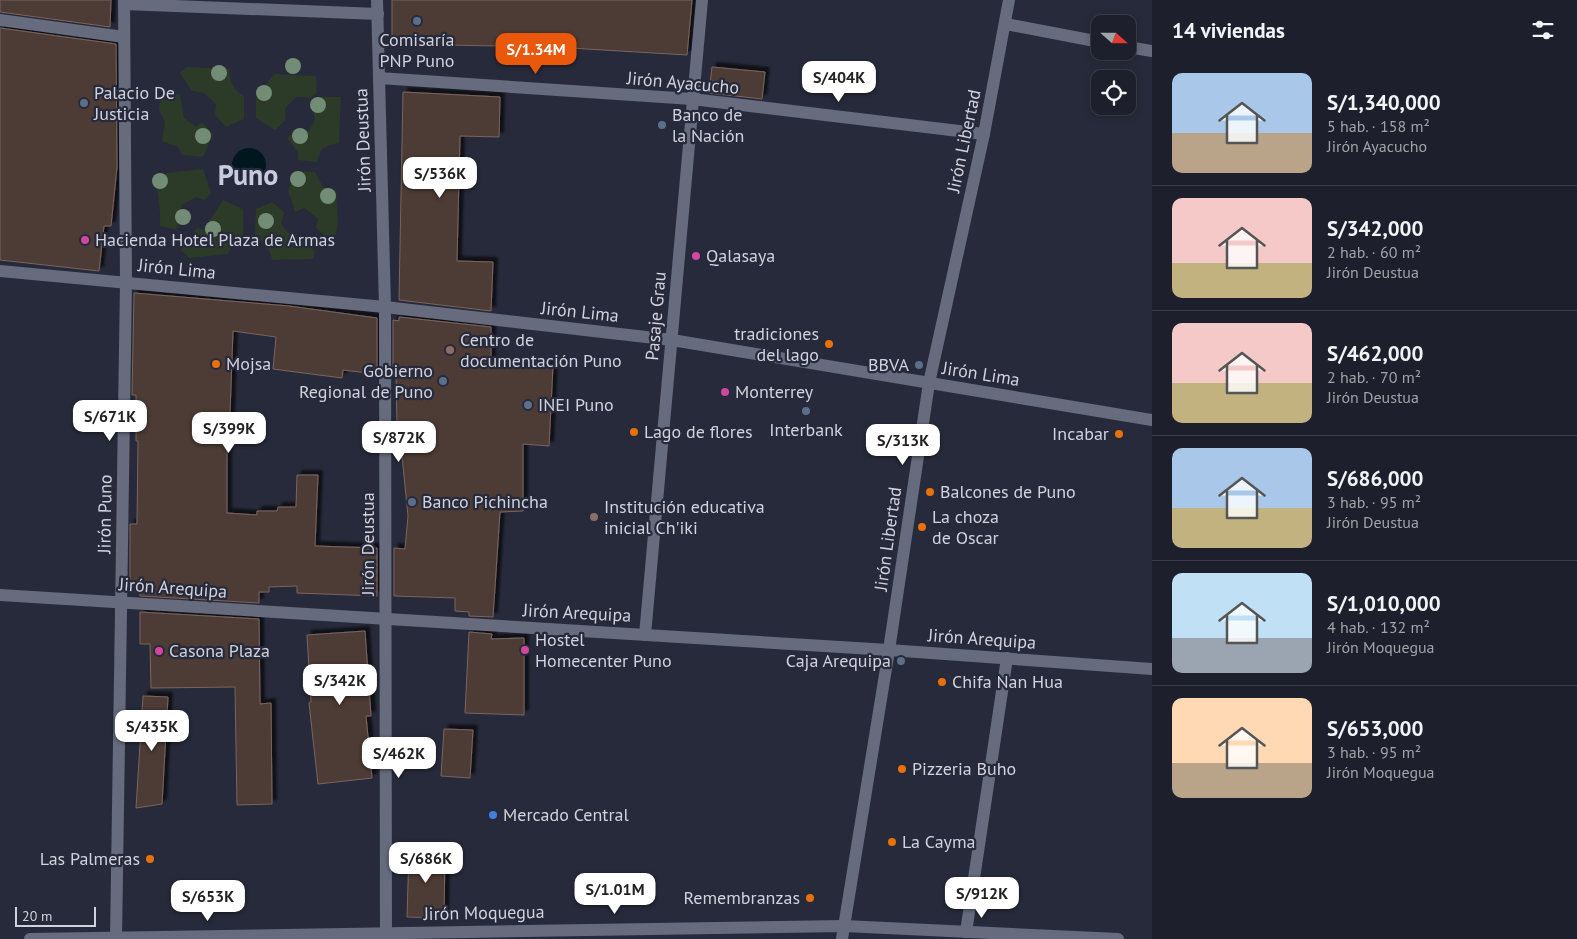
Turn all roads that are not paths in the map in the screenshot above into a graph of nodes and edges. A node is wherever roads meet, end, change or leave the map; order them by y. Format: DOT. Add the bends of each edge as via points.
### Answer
graph roads {
  1 [pos="378,0"];
  2 [pos="702,0"];
  3 [pos="1010,0"];
  4 [pos="124,2"];
  5 [pos="378,14"];
  6 [pos="0,20"];
  7 [pos="1006,24"];
  8 [pos="124,37"];
  9 [pos="1091,40"];
  10 [pos="1136,49"];
  11 [pos="1152,52"];
  12 [pos="379,78"];
  13 [pos="692,99"];
  14 [pos="984,134"];
  15 [pos="0,271"];
  16 [pos="126,282"];
  17 [pos="385,307"];
  18 [pos="672,340"];
  19 [pos="929,383"];
  20 [pos="1152,420"];
  21 [pos="0,596"];
  22 [pos="121,602"];
  23 [pos="385,619"];
  24 [pos="645,635"];
  25 [pos="890,650"];
  26 [pos="1007,658"];
  27 [pos="1152,669"];
  28 [pos="844,926"];
  29 [pos="966,932"];
  30 [pos="659,934"];
  31 [pos="386,936"];
  32 [pos="116,938"];
  33 [pos="30,939"];
  34 [pos="842,939"];
  35 [pos="1118,939"];
  1 -- 5 [label="street, Jirón Deustua"];
  2 -- 13 [label="street, Pasaje Grau"];
  3 -- 7 [label="street, Jirón Libertad"];
  4 -- 5 [label="street"];
  4 -- 8 [label="street, Jirón Puno"];
  5 -- 12 [label="street, Jirón Deustua"];
  6 -- 8 [label="street"];
  7 -- 9 [label="street"];
  7 -- 14 [label="street, Jirón Libertad"];
  8 -- 16 [label="street, Jirón Puno"];
  10 -- 11 [label="street"];
  12 -- 13 [label="street, Jirón Ayacucho"];
  12 -- 17 [label="street, Jirón Deustua"];
  13 -- 14 [label="street, Jirón Ayacucho"];
  13 -- 18 [label="street, Pasaje Grau"];
  14 -- 19 [label="street, Jirón Libertad"];
  15 -- 16 [label="street, Jirón Lima"];
  16 -- 17 [label="street, Jirón Lima"];
  16 -- 22 [label="street, Jirón Puno"];
  17 -- 18 [label="street, Jirón Lima"];
  17 -- 23 [label="street, Jirón Deustua"];
  18 -- 19 [label="street, Jirón Lima"];
  18 -- 24 [label="street, Pasaje Grau"];
  19 -- 20 [label="street, Jirón Lima"];
  19 -- 25 [label="street, Jirón Libertad"];
  21 -- 22 [label="street, Jirón Arequipa"];
  22 -- 23 [label="street, Jirón Arequipa"];
  22 -- 32 [label="street, Jirón Puno"];
  23 -- 24 [label="street, Jirón Arequipa"];
  23 -- 31 [label="street, Jirón Deustua"];
  24 -- 25 [label="street, Jirón Arequipa"];
  25 -- 26 [label="street, Jirón Arequipa"];
  25 -- 28 [label="street, Jirón Libertad"];
  26 -- 27 [label="street, Jirón Arequipa"];
  26 -- 29 [label="street"];
  28 -- 29 [label="street, Jirón Moquegua"];
  28 -- 30 [label="street, Jirón Moquegua"];
  28 -- 34 [label="street, Jirón Libertad"];
  29 -- 35 [label="street, Jirón Moquegua"];
  30 -- 31 [label="street, Jirón Moquegua"];
  31 -- 32 [label="street, Jirón Moquegua"];
  32 -- 33 [label="street, Jirón Moquegua"];
}
